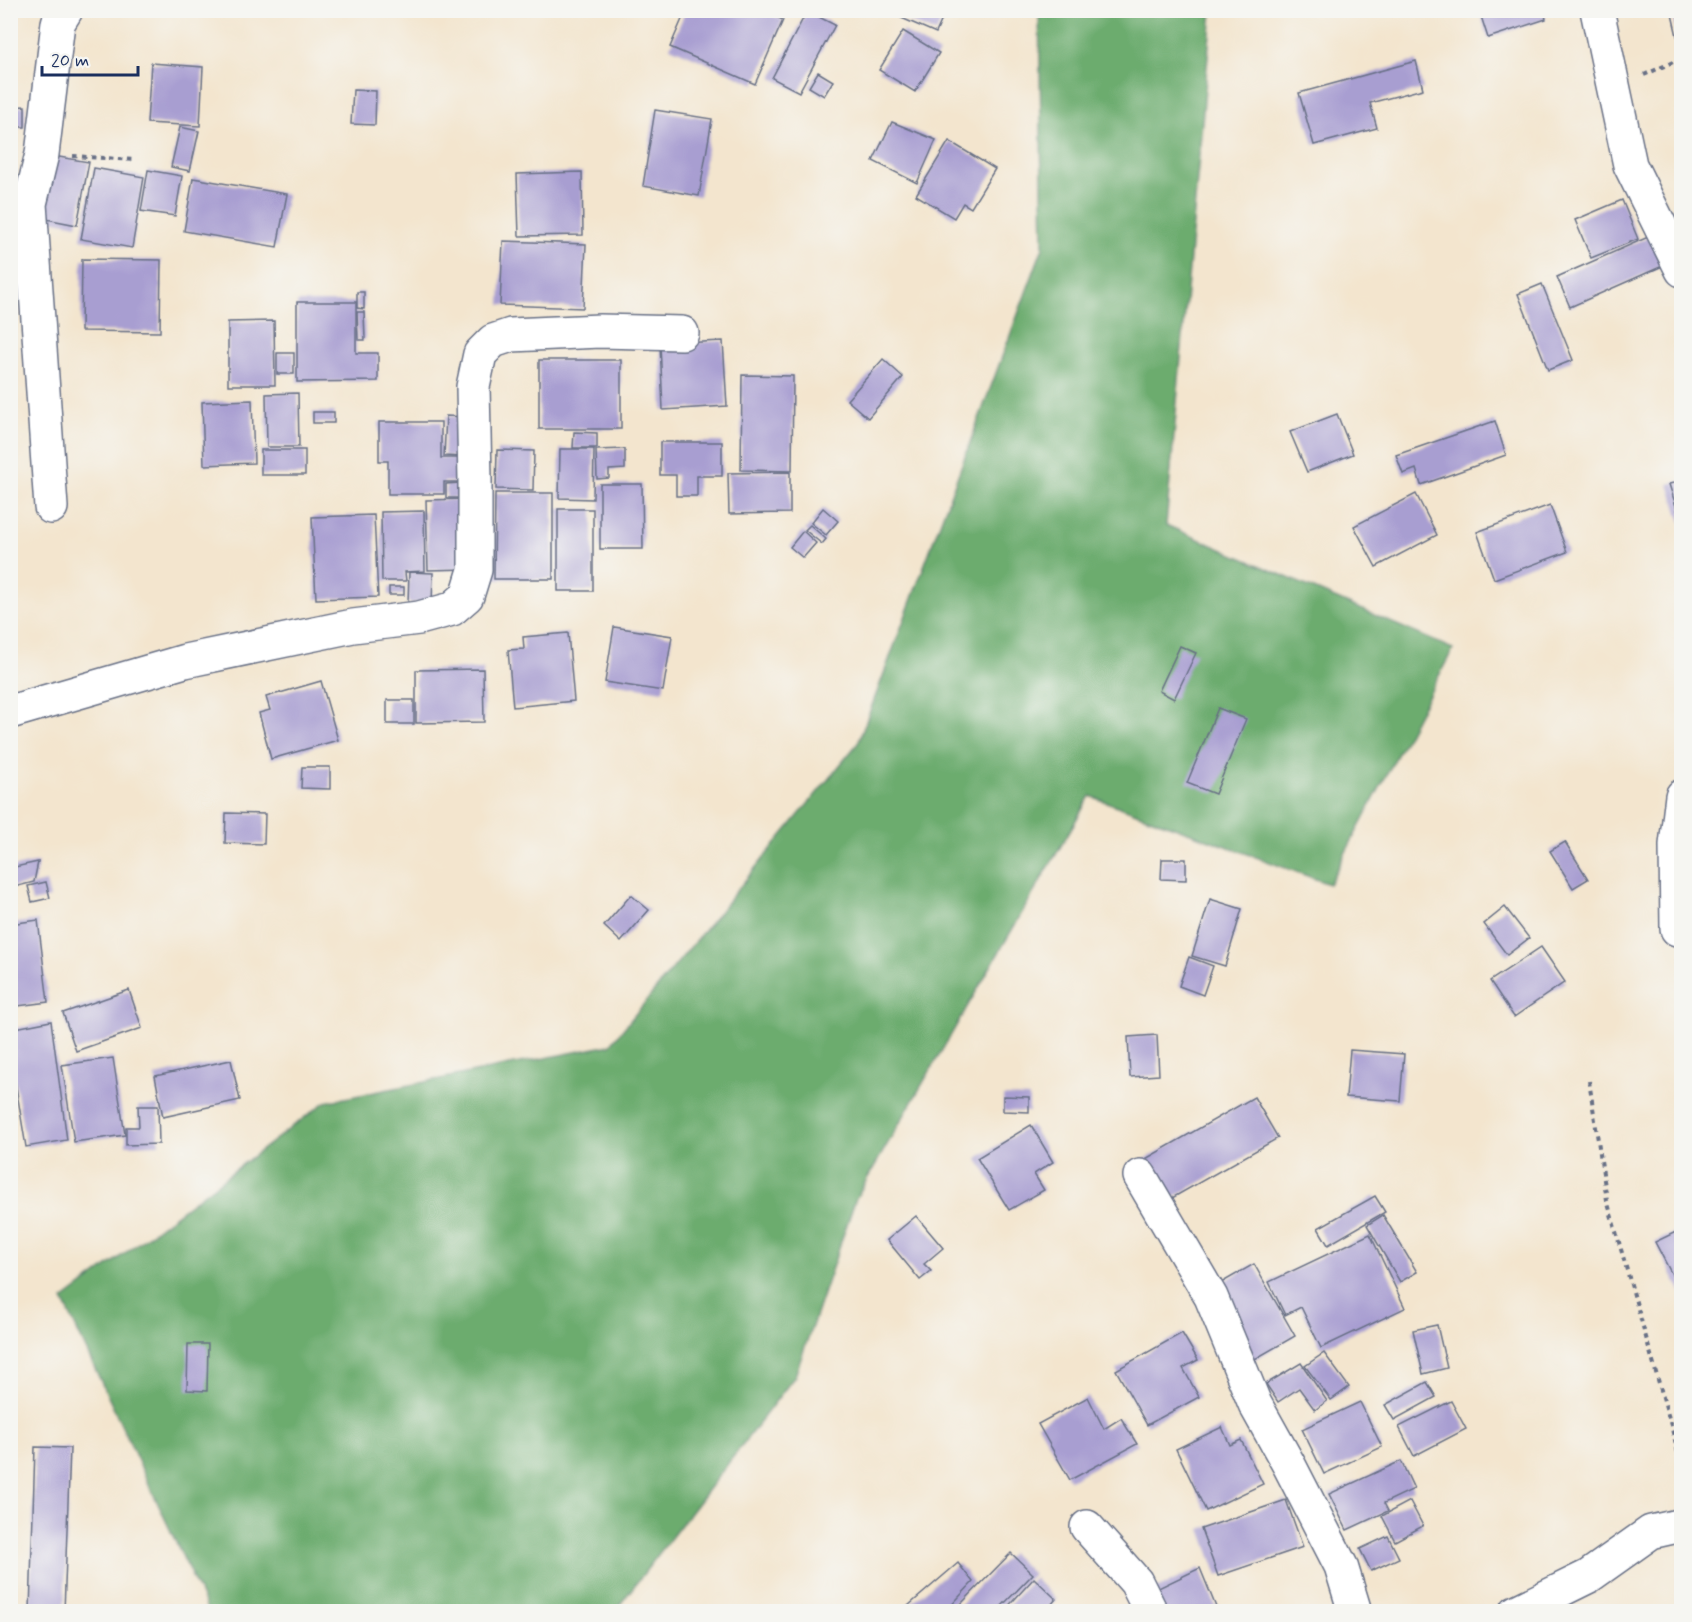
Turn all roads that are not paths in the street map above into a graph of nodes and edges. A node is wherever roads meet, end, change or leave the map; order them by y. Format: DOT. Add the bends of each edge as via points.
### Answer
graph roads {
  1 [pos="66,10"];
  2 [pos="1597,10"];
  3 [pos="1682,270"];
  4 [pos="682,333"];
  5 [pos="51,507"];
  6 [pos="10,712"];
  7 [pos="1682,796"];
  8 [pos="1677,929"];
  9 [pos="1140,1176"];
  10 [pos="1682,1525"];
  11 [pos="1087,1527"];
  12 [pos="1151,1611"];
  13 [pos="1356,1611"];
  14 [pos="1516,1611"];
  1 -- 5 [label="street" via="58,23 42,154 30,204"];
  2 -- 3 [label="street" via="1630,165"];
  4 -- 6 [label="street" via="511,335 493,341 480,354 473,387 475,570 467,596 452,609 185,661"];
  7 -- 8 [label="street" via="1676,845"];
  9 -- 13 [label="street" via="1211,1297 1255,1404 1341,1566"];
  10 -- 14 [label="street" via="1651,1532 1589,1576"];
  11 -- 12 [label="street" via="1136,1582"];
}
